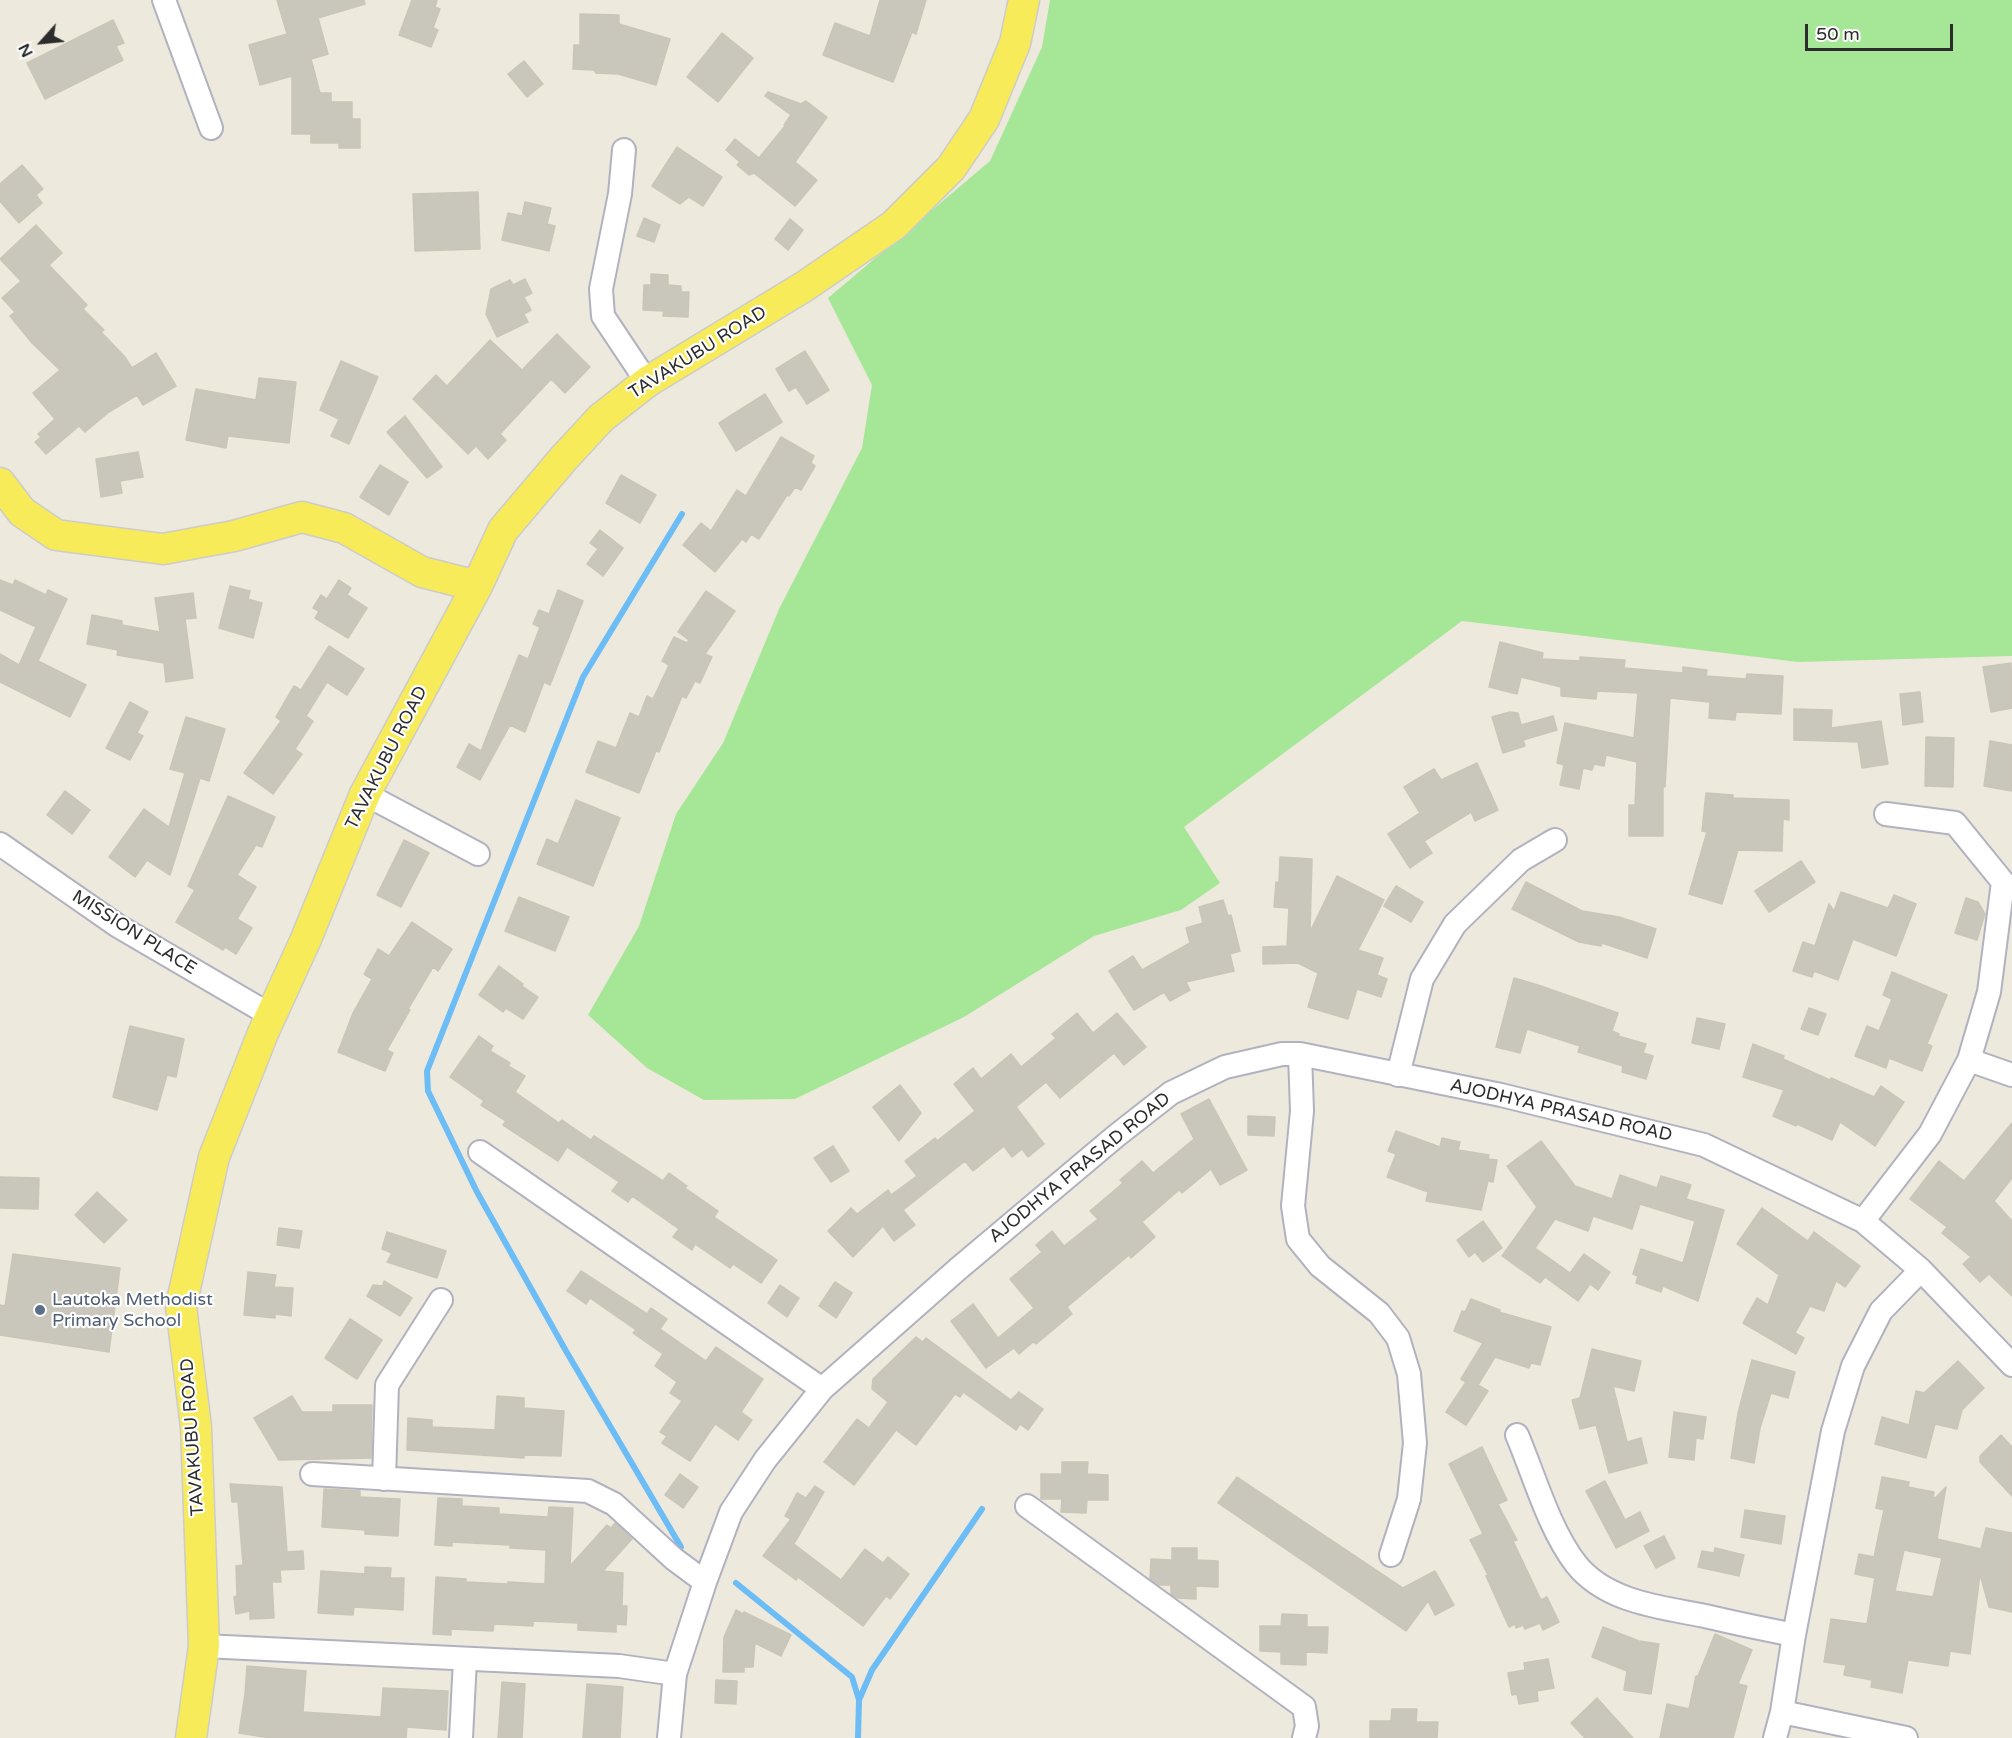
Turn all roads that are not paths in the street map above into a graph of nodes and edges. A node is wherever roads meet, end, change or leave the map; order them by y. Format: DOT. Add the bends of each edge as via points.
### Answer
graph roads {
  1 [pos="164,0"];
  2 [pos="1024,0"];
  3 [pos="211,128"];
  4 [pos="624,150"];
  5 [pos="646,382"];
  6 [pos="0,483"];
  7 [pos="477,586"];
  8 [pos="365,794"];
  9 [pos="1886,814"];
  10 [pos="1555,840"];
  11 [pos="0,844"];
  12 [pos="478,854"];
  13 [pos="272,1016"];
  14 [pos="1300,1054"];
  15 [pos="1970,1060"];
  16 [pos="1398,1075"];
  17 [pos="2012,1075"];
  18 [pos="480,1152"];
  19 [pos="1863,1221"];
  20 [pos="1921,1270"];
  21 [pos="441,1300"];
  22 [pos="2012,1365"];
  23 [pos="822,1389"];
  24 [pos="1517,1435"];
  25 [pos="312,1474"];
  26 [pos="384,1479"];
  27 [pos="1027,1506"];
  28 [pos="1391,1555"];
  29 [pos="705,1582"];
  30 [pos="1794,1635"];
  31 [pos="204,1646"];
  32 [pos="465,1659"];
  33 [pos="675,1674"];
  34 [pos="1782,1712"];
  35 [pos="191,1738"];
  36 [pos="461,1738"];
  37 [pos="669,1738"];
  38 [pos="1304,1738"];
  39 [pos="1775,1738"];
  40 [pos="1906,1738"];
  1 -- 3 [label="street"];
  2 -- 5 [label="main road, TAVAKUBU ROAD" via="1016,43 984,119 951,168 894,225 805,286"];
  4 -- 5 [label="street" via="620,194 601,289 603,316"];
  5 -- 7 [label="main road, TAVAKUBU ROAD" via="601,418 503,530"];
  6 -- 7 [label="main road" via="22,512 56,534 163,549 234,536 302,517 344,528 422,572"];
  7 -- 8 [label="main road, TAVAKUBU ROAD"];
  8 -- 12 [label="street"];
  8 -- 13 [label="main road, TAVAKUBU ROAD"];
  9 -- 15 [label="street" via="1954,823 2004,882 1989,992"];
  10 -- 16 [label="street" via="1521,860 1455,924 1422,979"];
  11 -- 13 [label="street, MISSION PLACE" via="118,926"];
  13 -- 31 [label="main road, TAVAKUBU ROAD" via="214,1157 181,1306 196,1427"];
  14 -- 16 [label="street, AJODHYA PRASAD ROAD"];
  14 -- 23 [label="street, AJODHYA PRASAD ROAD" via="1282,1054 1225,1067 1171,1093 958,1269"];
  14 -- 28 [label="street" via="1302,1111 1293,1206 1298,1239 1320,1266 1379,1313 1398,1338 1409,1374 1415,1443 1409,1499"];
  15 -- 17 [label="street"];
  15 -- 19 [label="street" via="1930,1134"];
  16 -- 19 [label="street, AJODHYA PRASAD ROAD" via="1501,1095 1704,1145"];
  18 -- 23 [label="street"];
  19 -- 20 [label="street, AJODHYA PRASAD ROAD"];
  20 -- 22 [label="street, AJODHYA PRASAD ROAD"];
  20 -- 30 [label="street" via="1881,1311 1853,1366 1833,1431"];
  21 -- 26 [label="street" via="387,1385"];
  23 -- 29 [label="street, AJODHYA PRASAD ROAD" via="765,1460 731,1512"];
  24 -- 30 [label="street" via="1563,1542 1577,1564 1605,1589 1638,1602"];
  25 -- 26 [label="street"];
  26 -- 29 [label="street" via="588,1491 614,1504"];
  27 -- 38 [label="street" via="1304,1707"];
  29 -- 33 [label="street, AJODHYA PRASAD ROAD"];
  30 -- 34 [label="street"];
  31 -- 32 [label="street"];
  31 -- 35 [label="main road, TAVAKUBU ROAD"];
  32 -- 33 [label="street" via="619,1666"];
  32 -- 36 [label="street"];
  33 -- 37 [label="street, AJODHYA PRASAD ROAD"];
  34 -- 39 [label="street"];
  34 -- 40 [label="street"];
}
